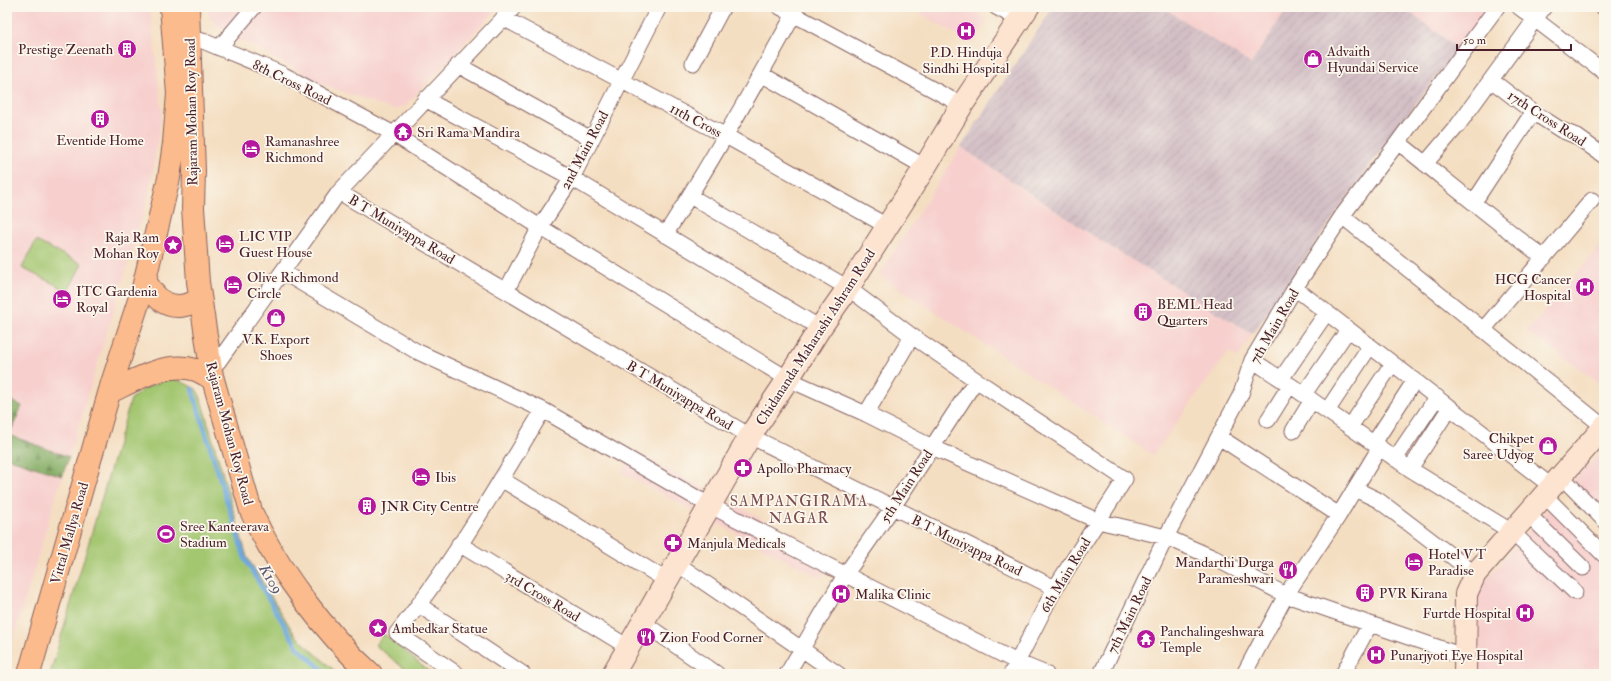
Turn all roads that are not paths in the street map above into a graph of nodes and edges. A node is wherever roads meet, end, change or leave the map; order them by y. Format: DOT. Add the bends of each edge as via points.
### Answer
graph roads {
  1 [pos="171,7"];
  2 [pos="188,7"];
  3 [pos="254,7"];
  4 [pos="659,7"];
  5 [pos="723,7"];
  6 [pos="780,7"];
  7 [pos="996,7"];
  8 [pos="1497,7"];
  9 [pos="1519,7"];
  10 [pos="508,12"];
  11 [pos="1024,13"];
  12 [pos="1539,13"];
  13 [pos="794,14"];
  14 [pos="190,38"];
  15 [pos="219,48"];
  16 [pos="693,63"];
  17 [pos="458,65"];
  18 [pos="1604,72"];
  19 [pos="761,74"];
  20 [pos="1491,80"];
  21 [pos="621,81"];
  22 [pos="425,99"];
  23 [pos="962,105"];
  24 [pos="1534,112"];
  25 [pos="392,134"];
  26 [pos="726,136"];
  27 [pos="591,139"];
  28 [pos="1398,142"];
  29 [pos="1604,156"];
  30 [pos="1426,164"];
  31 [pos="925,167"];
  32 [pos="572,178"];
  33 [pos="339,192"];
  34 [pos="690,196"];
  35 [pos="1592,200"];
  36 [pos="1474,202"];
  37 [pos="1342,216"];
  38 [pos="887,226"];
  39 [pos="540,227"];
  40 [pos="664,235"];
  41 [pos="1544,258"];
  42 [pos="283,272"];
  43 [pos="145,281"];
  44 [pos="848,288"];
  45 [pos="1295,288"];
  46 [pos="506,292"];
  47 [pos="200,298"];
  48 [pos="1327,312"];
  49 [pos="820,328"];
  50 [pos="1348,330"];
  51 [pos="1483,330"];
  52 [pos="912,336"];
  53 [pos="1370,346"];
  54 [pos="1252,360"];
  55 [pos="1392,364"];
  56 [pos="211,371"];
  57 [pos="788,379"];
  58 [pos="976,380"];
  59 [pos="1415,380"];
  60 [pos="1286,382"];
  61 [pos="111,387"];
  62 [pos="1308,397"];
  63 [pos="1437,397"];
  64 [pos="1450,407"];
  65 [pos="543,410"];
  66 [pos="1327,411"];
  67 [pos="866,414"];
  68 [pos="1268,420"];
  69 [pos="1350,427"];
  70 [pos="1604,427"];
  71 [pos="1293,431"];
  72 [pos="750,436"];
  73 [pos="1219,438"];
  74 [pos="1377,445"];
  75 [pos="932,447"];
  76 [pos="1395,459"];
  77 [pos="1410,469"];
  78 [pos="501,479"];
  79 [pos="1552,485"];
  80 [pos="1355,488"];
  81 [pos="709,505"];
  82 [pos="892,507"];
  83 [pos="1528,514"];
  84 [pos="1339,515"];
  85 [pos="1604,520"];
  86 [pos="1098,521"];
  87 [pos="1512,532"];
  88 [pos="1166,537"];
  89 [pos="459,544"];
  90 [pos="1604,555"];
  91 [pos="1583,568"];
  92 [pos="671,571"];
  93 [pos="1474,574"];
  94 [pos="845,575"];
  95 [pos="1055,588"];
  96 [pos="1575,592"];
  97 [pos="1286,595"];
  98 [pos="419,605"];
  99 [pos="642,622"];
  100 [pos="1370,624"];
  101 [pos="628,647"];
  102 [pos="802,650"];
  103 [pos="1466,666"];
  104 [pos="1014,668"];
  105 [pos="616,673"];
  106 [pos="29,674"];
  107 [pos="372,674"];
  108 [pos="457,674"];
  109 [pos="522,674"];
  110 [pos="717,674"];
  111 [pos="787,674"];
  112 [pos="838,674"];
  113 [pos="1046,674"];
  114 [pos="1101,674"];
  115 [pos="1244,674"];
  116 [pos="1343,674"];
  1 -- 43 [label="main road, Rajaram Mohan Roy Road" via="178,87 177,116 169,178"];
  2 -- 14 [label="main road, Rajaram Mohan Roy Road"];
  3 -- 15 [label="street"];
  4 -- 21 [label="street, 2nd Main Road"];
  5 -- 16 [label="street"];
  6 -- 13 [label="street"];
  7 -- 11 [label="street"];
  8 -- 28 [label="street, 7th Main Road"];
  9 -- 12 [label="street"];
  10 -- 17 [label="street"];
  10 -- 21 [label="street, 11th Cross"];
  11 -- 23 [label="street, Chidananda Maharashi Ashram Road"];
  12 -- 18 [label="street"];
  12 -- 20 [label="street"];
  13 -- 19 [label="street"];
  13 -- 23 [label="street"];
  14 -- 15 [label="street, 8th Cross Road"];
  14 -- 47 [label="main road, Rajaram Mohan Roy Road" via="193,208"];
  15 -- 25 [label="street, 8th Cross Road" via="282,74"];
  17 -- 22 [label="street"];
  17 -- 27 [label="street"];
  19 -- 26 [label="street"];
  19 -- 31 [label="street"];
  20 -- 24 [label="street, 17th Cross Road"];
  20 -- 30 [label="street"];
  21 -- 26 [label="street, 11th Cross"];
  21 -- 27 [label="street, 2nd Main Road"];
  22 -- 25 [label="street"];
  22 -- 32 [label="street"];
  23 -- 31 [label="street, Chidananda Maharashi Ashram Road"];
  24 -- 29 [label="street, 17th Cross Road" via="1561,130 1576,136"];
  24 -- 36 [label="street"];
  25 -- 33 [label="street"];
  25 -- 39 [label="street, 8th Cross Road"];
  26 -- 34 [label="street"];
  26 -- 38 [label="street, 11th Cross"];
  27 -- 32 [label="street, 2nd Main Road"];
  28 -- 30 [label="street"];
  28 -- 37 [label="street, 7th Main Road"];
  30 -- 36 [label="street"];
  31 -- 38 [label="street, Chidananda Maharashi Ashram Road"];
  32 -- 39 [label="street, 2nd Main Road"];
  32 -- 40 [label="street"];
  33 -- 42 [label="street"];
  33 -- 46 [label="street, B T Muniyappa Road"];
  34 -- 40 [label="street"];
  34 -- 44 [label="street"];
  35 -- 41 [label="street"];
  36 -- 41 [label="street"];
  37 -- 45 [label="street, 7th Main Road"];
  37 -- 51 [label="street"];
  38 -- 44 [label="street, Chidananda Maharashi Ashram Road"];
  39 -- 46 [label="street, 2nd Main Road"];
  39 -- 57 [label="street, 8th Cross Road"];
  40 -- 49 [label="street"];
  41 -- 51 [label="street"];
  42 -- 56 [label="street"];
  42 -- 65 [label="street" via="416,351"];
  43 -- 47 [label="main road" via="161,301 172,306 188,305"];
  43 -- 61 [label="main road, Rajaram Mohan Roy Road"];
  44 -- 49 [label="street, Chidananda Maharashi Ashram Road"];
  44 -- 52 [label="street"];
  45 -- 48 [label="street"];
  45 -- 54 [label="street, 7th Main Road"];
  46 -- 72 [label="street, B T Muniyappa Road"];
  47 -- 56 [label="main road, Rajaram Mohan Roy Road"];
  48 -- 50 [label="street"];
  48 -- 60 [label="street"];
  49 -- 57 [label="street, Chidananda Maharashi Ashram Road"];
  50 -- 53 [label="street"];
  50 -- 62 [label="street"];
  51 -- 70 [label="street"];
  52 -- 58 [label="street"];
  52 -- 67 [label="street"];
  53 -- 55 [label="street"];
  53 -- 66 [label="street"];
  54 -- 60 [label="street"];
  54 -- 73 [label="street, 7th Main Road" via="1241,394"];
  55 -- 59 [label="street"];
  55 -- 69 [label="street"];
  56 -- 61 [label="main road" via="166,368"];
  56 -- 107 [label="main road, Rajaram Mohan Roy Road" via="251,511 259,528 295,587 322,622"];
  57 -- 67 [label="street, 8th Cross Road"];
  57 -- 72 [label="street, Chidananda Maharashi Ashram Road"];
  58 -- 75 [label="street, 5th Main Road"];
  58 -- 86 [label="street, 6th Main Road" via="1125,479"];
  59 -- 63 [label="street"];
  59 -- 74 [label="street"];
  60 -- 62 [label="street"];
  60 -- 68 [label="street"];
  61 -- 106 [label="main road, Vittal Mallya Road"];
  62 -- 66 [label="street"];
  62 -- 71 [label="street"];
  63 -- 64 [label="street"];
  63 -- 76 [label="street"];
  64 -- 77 [label="street"];
  64 -- 79 [label="street"];
  65 -- 78 [label="street"];
  65 -- 81 [label="street"];
  66 -- 69 [label="street"];
  67 -- 75 [label="street, 8th Cross Road"];
  69 -- 74 [label="street"];
  70 -- 79 [label="street"];
  72 -- 81 [label="street, Chidananda Maharashi Ashram Road"];
  72 -- 82 [label="street, B T Muniyappa Road"];
  73 -- 84 [label="street"];
  73 -- 88 [label="street, 7th Main Road"];
  74 -- 76 [label="street"];
  74 -- 80 [label="street"];
  75 -- 82 [label="street, 5th Main Road"];
  75 -- 86 [label="street, 8th Cross Road"];
  76 -- 77 [label="street"];
  77 -- 87 [label="street"];
  78 -- 89 [label="street"];
  78 -- 92 [label="street"];
  79 -- 83 [label="street"];
  79 -- 85 [label="street"];
  79 -- 90 [label="street"];
  80 -- 84 [label="street"];
  80 -- 93 [label="street" via="1390,508"];
  81 -- 92 [label="street, Chidananda Maharashi Ashram Road"];
  81 -- 94 [label="street"];
  82 -- 94 [label="street, 5th Main Road"];
  82 -- 95 [label="street, B T Muniyappa Road"];
  83 -- 87 [label="street"];
  83 -- 91 [label="street"];
  84 -- 97 [label="street"];
  86 -- 88 [label="street, 8th Cross Road"];
  86 -- 95 [label="street, 6th Main Road"];
  87 -- 93 [label="street"];
  87 -- 96 [label="street"];
  88 -- 97 [label="street, 8th Cross Road"];
  88 -- 114 [label="street, 7th Main Road"];
  89 -- 98 [label="street"];
  89 -- 101 [label="street, 3rd Cross Road"];
  92 -- 99 [label="street, Chidananda Maharashi Ashram Road"];
  92 -- 102 [label="street"];
  93 -- 103 [label="street" via="1466,594"];
  94 -- 102 [label="street, 5th Main Road"];
  94 -- 104 [label="street"];
  95 -- 104 [label="street, 6th Main Road"];
  97 -- 100 [label="street, 8th Cross Road"];
  97 -- 115 [label="street"];
  98 -- 108 [label="street" via="397,634"];
  98 -- 109 [label="street"];
  99 -- 101 [label="street, Chidananda Maharashi Ashram Road"];
  99 -- 110 [label="street"];
  100 -- 103 [label="street, 8th Cross Road"];
  100 -- 116 [label="street"];
  101 -- 105 [label="street, Chidananda Maharashi Ashram Road"];
  102 -- 111 [label="street, 5th Main Road"];
  102 -- 112 [label="street"];
  104 -- 113 [label="street"];
}
